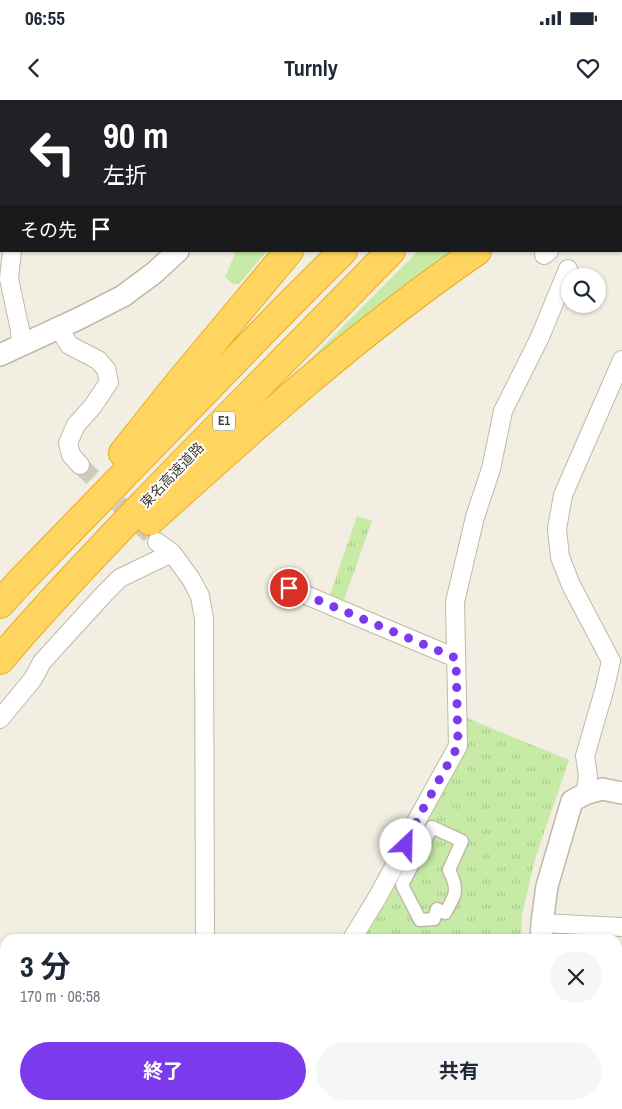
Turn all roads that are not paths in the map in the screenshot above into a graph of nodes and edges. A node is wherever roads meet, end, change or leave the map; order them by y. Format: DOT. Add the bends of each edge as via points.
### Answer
graph roads {
  1 [pos="12,252"];
  2 [pos="177,252"];
  3 [pos="288,252"];
  4 [pos="342,252"];
  5 [pos="390,252"];
  6 [pos="476,252"];
  7 [pos="561,286"];
  8 [pos="59,328"];
  9 [pos="21,346"];
  10 [pos="0,355"];
  11 [pos="622,360"];
  12 [pos="617,388"];
  13 [pos="80,465"];
  14 [pos="158,542"];
  15 [pos="172,553"];
  16 [pos="18,583"];
  17 [pos="289,588"];
  18 [pos="60,592"];
  19 [pos="0,604"];
  20 [pos="3,657"];
  21 [pos="456,658"];
  22 [pos="616,661"];
  23 [pos="0,719"];
  24 [pos="622,793"];
  25 [pos="585,794"];
  26 [pos="432,827"];
  27 [pos="622,927"];
  28 [pos="541,931"];
  29 [pos="205,934"];
  30 [pos="355,934"];
  1 -- 9 [label="street" via="9,280"];
  2 -- 8 [label="street" via="123,296"];
  3 -- 16 [label="highway"];
  4 -- 16 [label="highway, E1"];
  5 -- 18 [label="highway, 東名高速道路 / E1"];
  6 -- 18 [label="highway" via="389,314 332,360 138,531"];
  7 -- 21 [label="street" via="503,412 456,602"];
  8 -- 9 [label="street"];
  8 -- 13 [label="street" via="69,345 98,360 106,369 109,382 76,425 68,443 71,456"];
  9 -- 10 [label="street"];
  11 -- 12 [label="street"];
  12 -- 22 [label="street" via="563,495 557,529 560,557 571,585"];
  14 -- 15 [label="street"];
  15 -- 23 [label="street" via="120,578 42,662 33,679"];
  15 -- 29 [label="street" via="200,596 204,620"];
  16 -- 19 [label="highway, E1"];
  17 -- 21 [label="street"];
  18 -- 20 [label="highway, 東名高速道路 / E1"];
  21 -- 30 [label="street" via="458,746"];
  22 -- 25 [label="street" via="585,756 588,776"];
  24 -- 25 [label="street" via="602,789"];
  25 -- 28 [label="street" via="572,801 547,886"];
  26 -- 26 [label="street" via="402,885 420,920 434,920 437,909 445,914 455,896 449,870 462,841"];
  27 -- 28 [label="street"];
}
